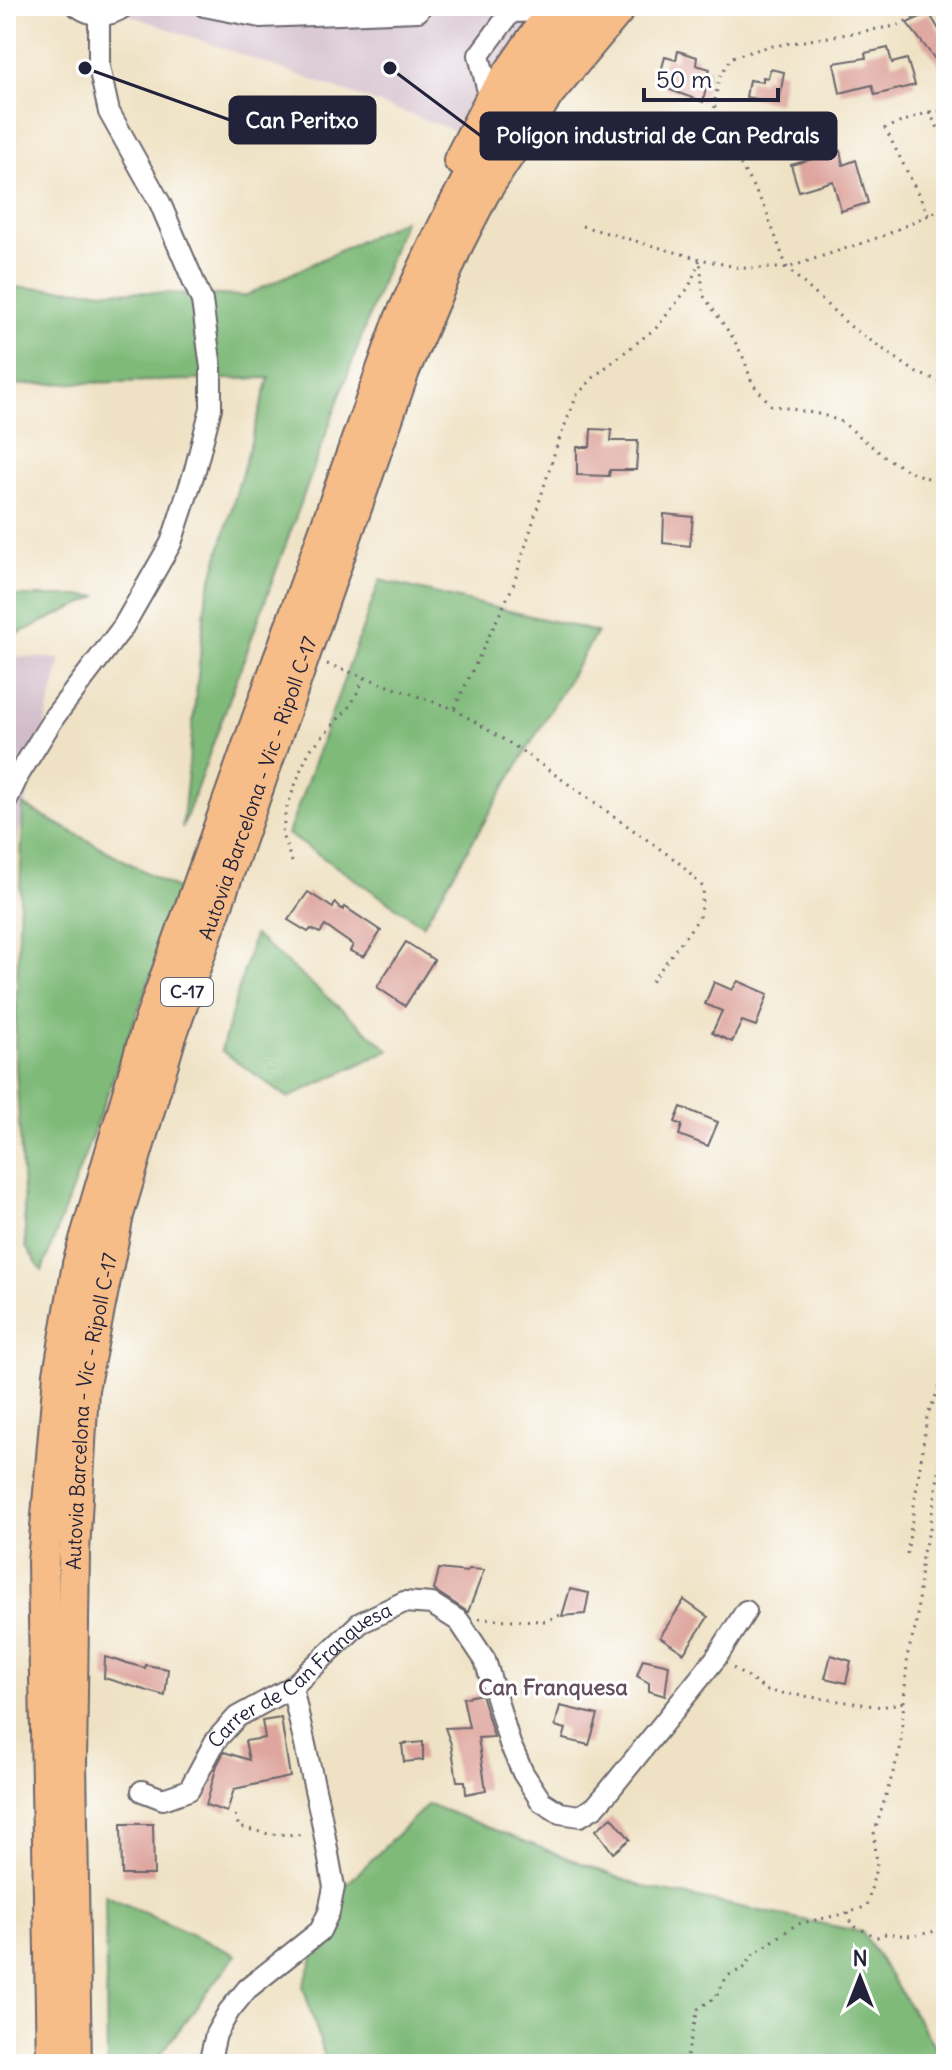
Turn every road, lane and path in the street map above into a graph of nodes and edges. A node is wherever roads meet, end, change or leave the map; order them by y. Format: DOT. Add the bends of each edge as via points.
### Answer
graph roads {
  1 [pos="77,6"];
  2 [pos="125,6"];
  3 [pos="421,6"];
  4 [pos="592,6"];
  5 [pos="622,6"];
  6 [pos="935,6"];
  7 [pos="216,7"];
  8 [pos="554,9"];
  9 [pos="297,11"];
  10 [pos="99,15"];
  11 [pos="946,111"];
  12 [pos="929,112"];
  13 [pos="946,142"];
  14 [pos="946,207"];
  15 [pos="929,215"];
  16 [pos="582,226"];
  17 [pos="700,259"];
  18 [pos="787,268"];
  19 [pos="400,319"];
  20 [pos="946,383"];
  21 [pos="946,484"];
  22 [pos="304,656"];
  23 [pos="365,677"];
  24 [pos="454,709"];
  25 [pos="6,802"];
  26 [pos="292,862"];
  27 [pos="651,982"];
  28 [pos="946,1371"];
  29 [pos="946,1424"];
  30 [pos="907,1554"];
  31 [pos="746,1611"];
  32 [pos="560,1615"];
  33 [pos="459,1621"];
  34 [pos="716,1658"];
  35 [pos="292,1687"];
  36 [pos="904,1702"];
  37 [pos="142,1791"];
  38 [pos="235,1815"];
  39 [pos="324,1829"];
  40 [pos="848,1913"];
  41 [pos="946,1929"];
  42 [pos="52,2064"];
  43 [pos="76,2064"];
  44 [pos="209,2064"];
  45 [pos="685,2064"];
  1 -- 10 [label="street"];
  2 -- 10 [label="street"];
  3 -- 9 [label="street" via="418,11"];
  4 -- 19 [label="highway, Autovia Barcelona - Vic - Ripoll C-17 / C-17" via="516,101 480,158"];
  5 -- 22 [label="highway, Autovia Barcelona - Vic - Ripoll C-17 / C-17" via="549,93 484,193 458,244 404,371"];
  6 -- 18 [label="path" via="896,26 732,57 719,78 714,105 765,208"];
  7 -- 9 [label="street" via="260,17"];
  8 -- 19 [label="highway" via="490,100 400,284"];
  10 -- 25 [label="street" via="99,67 109,112 160,203 202,301 211,408 171,543 123,627 55,716"];
  11 -- 12 [label="path"];
  12 -- 13 [label="path"];
  12 -- 15 [label="path" via="885,128"];
  14 -- 15 [label="path"];
  15 -- 18 [label="path"];
  16 -- 17 [label="path"];
  17 -- 18 [label="path" via="740,268"];
  17 -- 21 [label="path" via="703,295 733,338 752,383 771,405 842,422 910,472"];
  17 -- 24 [label="path" via="689,287 657,327 577,395 513,586"];
  18 -- 20 [label="path" via="850,326 917,373"];
  19 -- 42 [label="highway, Autovia Barcelona - Vic - Ripoll C-17 / C-17" via="146,1032 78,1264 59,1374 43,1563"];
  22 -- 23 [label="path"];
  22 -- 43 [label="highway, Autovia Barcelona - Vic - Ripoll C-17 / C-17" via="170,1039 118,1215 83,1389 71,1763"];
  23 -- 24 [label="path"];
  23 -- 26 [label="path" via="351,705 310,750 301,769 282,835"];
  24 -- 27 [label="path" via="677,861 704,888 699,918"];
  28 -- 30 [label="path" via="927,1417"];
  29 -- 36 [label="path" via="922,1556"];
  31 -- 34 [label="street, Carrer de Can Franquesa"];
  32 -- 33 [label="path" via="545,1621"];
  33 -- 34 [label="street, Carrer de Can Franquesa" via="485,1660 523,1773 541,1801 560,1813 580,1816 595,1807"];
  33 -- 35 [label="street, Carrer de Can Franquesa" via="432,1604 404,1602 360,1623"];
  34 -- 36 [label="path" via="768,1691 882,1707"];
  35 -- 37 [label="street, Carrer de Can Franquesa" via="237,1717 216,1740 189,1790 163,1799"];
  35 -- 39 [label="street"];
  36 -- 40 [label="path" via="900,1750 874,1834 877,1864 867,1906"];
  38 -- 39 [label="path" via="239,1827 269,1834 303,1835"];
  39 -- 44 [label="street" via="334,1887 320,1931 247,1989 216,2034"];
  40 -- 41 [label="path" via="852,1925 877,1937"];
  40 -- 45 [label="path" via="797,1924 727,1976 716,1997 698,2009"];
}
